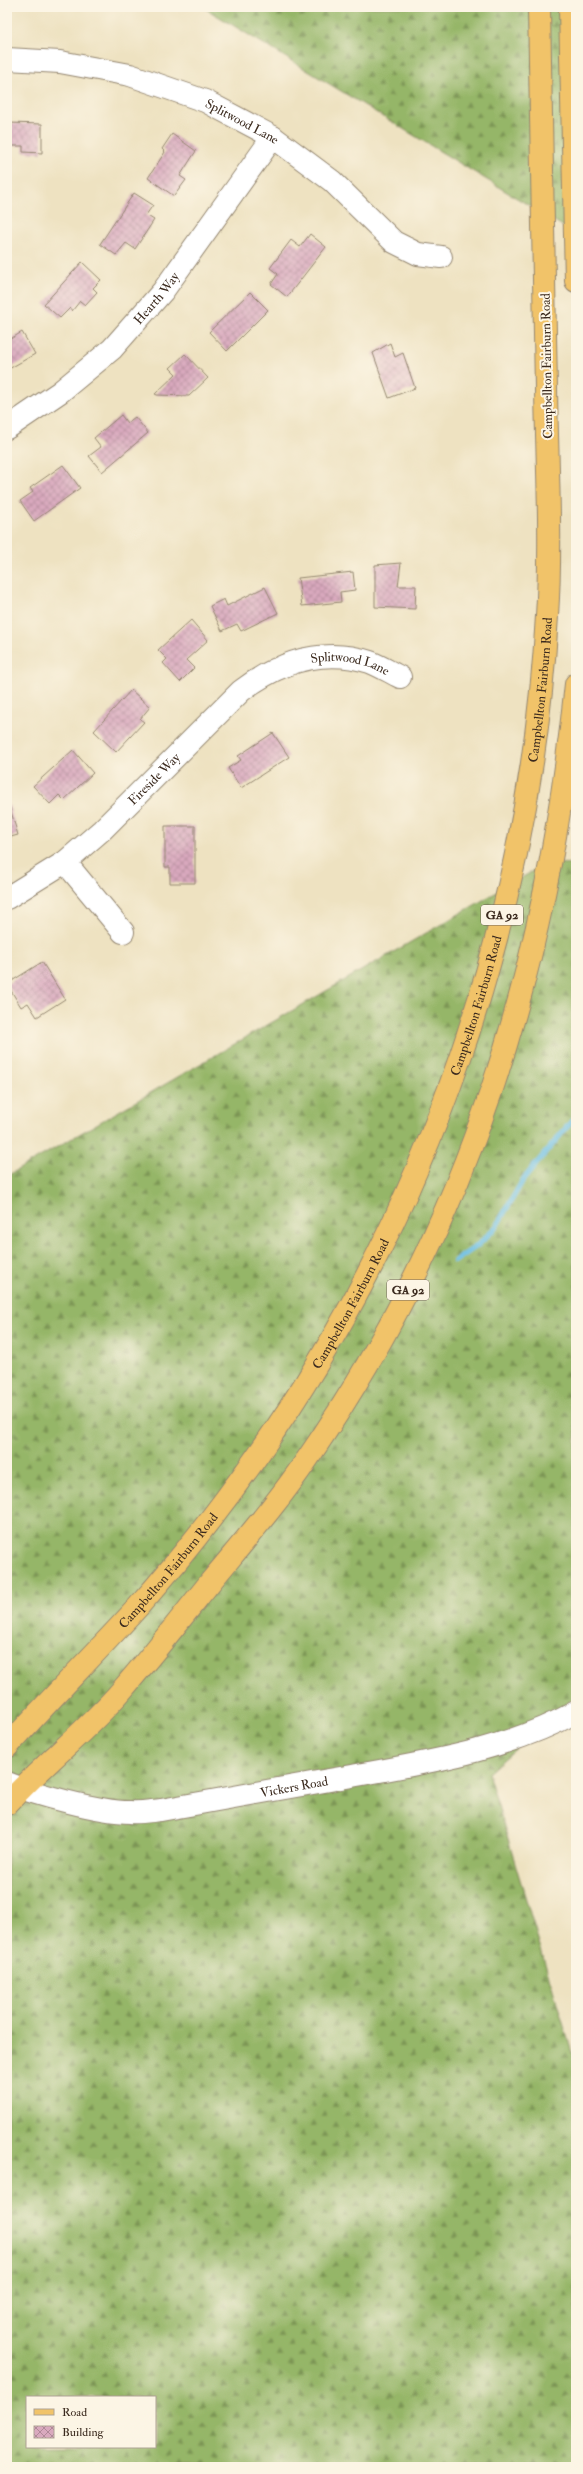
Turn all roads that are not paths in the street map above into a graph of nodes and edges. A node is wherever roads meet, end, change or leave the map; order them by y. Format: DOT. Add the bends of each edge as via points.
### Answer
graph roads {
  1 [pos="540,7"];
  2 [pos="570,7"];
  3 [pos="7,59"];
  4 [pos="273,137"];
  5 [pos="441,256"];
  6 [pos="576,281"];
  7 [pos="7,428"];
  8 [pos="299,659"];
  9 [pos="400,677"];
  10 [pos="576,684"];
  11 [pos="65,862"];
  12 [pos="7,898"];
  13 [pos="123,932"];
  14 [pos="576,1712"];
  15 [pos="7,1747"];
  16 [pos="12,1792"];
  1 -- 15 [label="main road, Campbellton Fairburn Road / GA 92" via="548,610 538,724 520,838 492,956 473,1019 429,1140 404,1199 352,1302 291,1405 238,1483 181,1557"];
  2 -- 6 [label="main road"];
  3 -- 4 [label="street, Splitwood Lane" via="60,62 130,75 205,101"];
  4 -- 5 [label="street, Splitwood Lane" via="332,181 394,242 418,254"];
  4 -- 7 [label="street, Hearth Way" via="163,291 112,349 60,392"];
  8 -- 9 [label="street, Splitwood Lane" via="334,656 370,662"];
  8 -- 11 [label="street, Fireside Way" via="264,673 241,691 102,830"];
  10 -- 16 [label="main road, GA 92" via="553,851 524,982 491,1095 465,1167 431,1244 388,1329 349,1395 271,1509 119,1694"];
  11 -- 12 [label="street, Fireside Way"];
  11 -- 13 [label="street"];
  14 -- 16 [label="street, Vickers Road" via="558,1722 471,1752 426,1763 160,1810 129,1812"];
}
